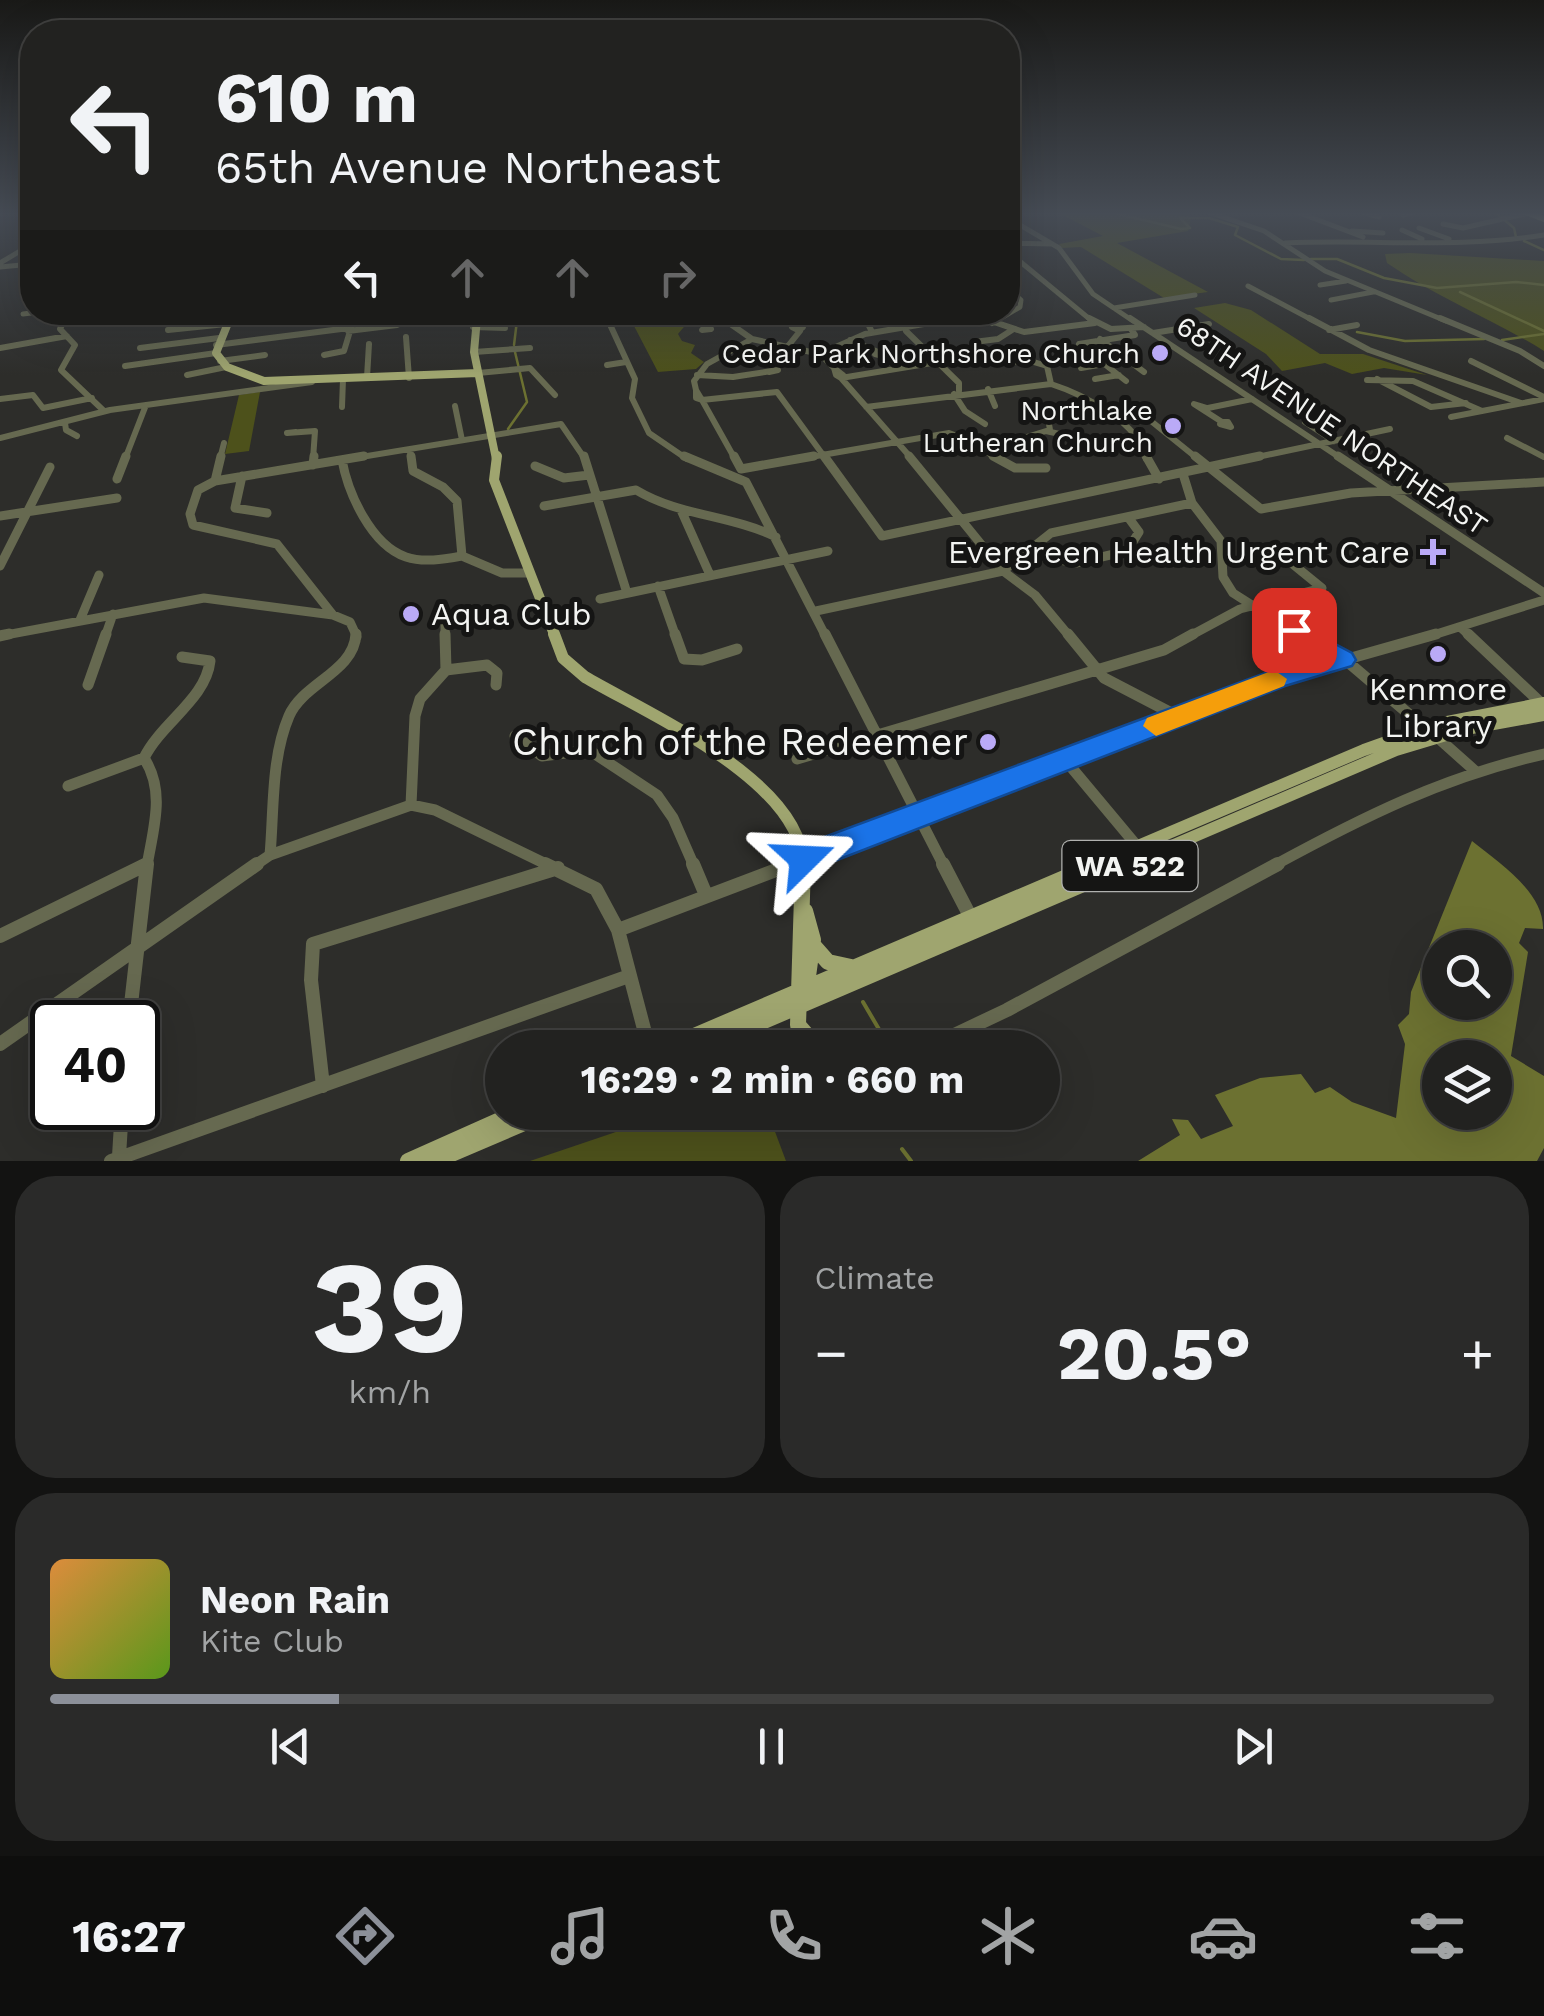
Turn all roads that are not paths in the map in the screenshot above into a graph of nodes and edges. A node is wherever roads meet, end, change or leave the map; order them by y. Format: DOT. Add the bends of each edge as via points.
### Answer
graph roads {
  1 [pos="1027,266"];
  2 [pos="1071,266"];
  3 [pos="1319,266"];
  4 [pos="1348,280"];
  5 [pos="1248,286"];
  6 [pos="1320,286"];
  7 [pos="1376,292"];
  8 [pos="1194,296"];
  9 [pos="1346,297"];
  10 [pos="1331,300"];
  11 [pos="1363,305"];
  12 [pos="1114,308"];
  13 [pos="1095,324"];
  14 [pos="1209,324"];
  15 [pos="62,325"];
  16 [pos="216,325"];
  17 [pos="226,325"];
  18 [pos="351,325"];
  19 [pos="367,325"];
  20 [pos="397,325"];
  21 [pos="610,325"];
  22 [pos="722,325"];
  23 [pos="733,325"];
  24 [pos="868,325"];
  25 [pos="928,325"];
  26 [pos="998,325"];
  27 [pos="1358,325"];
  28 [pos="473,327"];
  29 [pos="1144,327"];
  30 [pos="350,328"];
  31 [pos="505,328"];
  32 [pos="711,328"];
  33 [pos="1131,329"];
  34 [pos="168,330"];
  35 [pos="799,330"];
  36 [pos="1012,330"];
  37 [pos="1328,330"];
  38 [pos="906,331"];
  39 [pos="872,332"];
  40 [pos="1153,334"];
  41 [pos="67,336"];
  42 [pos="1100,338"];
  43 [pos="752,339"];
  44 [pos="403,340"];
  45 [pos="850,340"];
  46 [pos="974,342"];
  47 [pos="370,344"];
  48 [pos="788,346"];
  49 [pos="0,348"];
  50 [pos="140,348"];
  51 [pos="530,348"];
  52 [pos="474,352"];
  53 [pos="878,352"];
  54 [pos="220,353"];
  55 [pos="820,354"];
  56 [pos="1090,354"];
  57 [pos="265,355"];
  58 [pos="324,355"];
  59 [pos="1066,358"];
  60 [pos="1422,358"];
  61 [pos="964,359"];
  62 [pos="1470,360"];
  63 [pos="626,362"];
  64 [pos="1012,362"];
  65 [pos="1404,362"];
  66 [pos="939,363"];
  67 [pos="607,364"];
  68 [pos="707,364"];
  69 [pos="1104,364"];
  70 [pos="124,366"];
  71 [pos="1544,366"];
  72 [pos="1081,368"];
  73 [pos="769,372"];
  74 [pos="1144,372"];
  75 [pos="478,373"];
  76 [pos="696,375"];
  77 [pos="187,376"];
  78 [pos="367,377"];
  79 [pos="452,377"];
  80 [pos="407,378"];
  81 [pos="842,378"];
  82 [pos="343,379"];
  83 [pos="1458,379"];
  84 [pos="1095,380"];
  85 [pos="1051,384"];
  86 [pos="268,385"];
  87 [pos="482,387"];
  88 [pos="1437,388"];
  89 [pos="988,389"];
  90 [pos="696,390"];
  91 [pos="770,390"];
  92 [pos="957,392"];
  93 [pos="555,395"];
  94 [pos="92,398"];
  95 [pos="1544,398"];
  96 [pos="0,399"];
  97 [pos="1252,399"];
  98 [pos="702,400"];
  99 [pos="1466,403"];
  100 [pos="1521,403"];
  101 [pos="146,405"];
  102 [pos="455,406"];
  103 [pos="995,406"];
  104 [pos="342,407"];
  105 [pos="866,407"];
  106 [pos="43,408"];
  107 [pos="104,411"];
  108 [pos="1482,411"];
  109 [pos="1047,412"];
  110 [pos="1146,416"];
  111 [pos="1452,417"];
  112 [pos="65,422"];
  113 [pos="1222,422"];
  114 [pos="1304,422"];
  115 [pos="985,424"];
  116 [pos="1390,429"];
  117 [pos="1050,430"];
  118 [pos="296,432"];
  119 [pos="493,435"];
  120 [pos="77,436"];
  121 [pos="1073,437"];
  122 [pos="0,438"];
  123 [pos="1507,438"];
  124 [pos="462,440"];
  125 [pos="1334,440"];
  126 [pos="896,442"];
  127 [pos="224,443"];
  128 [pos="1322,445"];
  129 [pos="410,448"];
  130 [pos="982,450"];
  131 [pos="823,455"];
  132 [pos="1544,457"];
  133 [pos="342,460"];
  134 [pos="313,464"];
  135 [pos="535,466"];
  136 [pos="50,467"];
  137 [pos="1046,468"];
  138 [pos="1206,469"];
  139 [pos="589,474"];
  140 [pos="1183,474"];
  141 [pos="242,476"];
  142 [pos="117,478"];
  143 [pos="1158,479"];
  144 [pos="215,481"];
  145 [pos="746,482"];
  146 [pos="1544,482"];
  147 [pos="1391,491"];
  148 [pos="597,496"];
  149 [pos="117,498"];
  150 [pos="1192,503"];
  151 [pos="544,506"];
  152 [pos="681,510"];
  153 [pos="25,512"];
  154 [pos="267,513"];
  155 [pos="0,516"];
  156 [pos="1128,518"];
  157 [pos="964,519"];
  158 [pos="778,538"];
  159 [pos="828,550"];
  160 [pos="1028,554"];
  161 [pos="462,556"];
  162 [pos="790,559"];
  163 [pos="1269,559"];
  164 [pos="0,566"];
  165 [pos="1002,571"];
  166 [pos="528,572"];
  167 [pos="99,575"];
  168 [pos="710,575"];
  169 [pos="658,586"];
  170 [pos="627,593"];
  171 [pos="1544,596"];
  172 [pos="600,599"];
  173 [pos="1248,607"];
  174 [pos="445,611"];
  175 [pos="816,611"];
  176 [pos="113,614"];
  177 [pos="333,615"];
  178 [pos="80,620"];
  179 [pos="1460,627"];
  180 [pos="0,636"];
  181 [pos="736,649"];
  182 [pos="182,657"];
  183 [pos="1344,660"];
  184 [pos="1096,668"];
  185 [pos="446,670"];
  186 [pos="88,684"];
  187 [pos="496,685"];
  188 [pos="1543,707"];
  189 [pos="1178,717"];
  190 [pos="1424,728"];
  191 [pos="879,734"];
  192 [pos="515,736"];
  193 [pos="1437,737"];
  194 [pos="1544,754"];
  195 [pos="144,758"];
  196 [pos="798,759"];
  197 [pos="1066,761"];
  198 [pos="1366,763"];
  199 [pos="1474,770"];
  200 [pos="1294,779"];
  201 [pos="68,786"];
  202 [pos="411,805"];
  203 [pos="1264,807"];
  204 [pos="918,815"];
  205 [pos="1137,846"];
  206 [pos="270,854"];
  207 [pos="804,859"];
  208 [pos="147,864"];
  209 [pos="558,868"];
  210 [pos="706,894"];
  211 [pos="805,910"];
  212 [pos="970,916"];
  213 [pos="618,930"];
  214 [pos="0,936"];
  215 [pos="813,945"];
  216 [pos="134,950"];
  217 [pos="866,964"];
  218 [pos="630,976"];
  219 [pos="801,998"];
  220 [pos="130,1000"];
  221 [pos="644,1030"];
  222 [pos="715,1030"];
  223 [pos="737,1030"];
  224 [pos="802,1030"];
  225 [pos="965,1030"];
  226 [pos="0,1044"];
  227 [pos="323,1086"];
  228 [pos="485,1127"];
  229 [pos="119,1130"];
  230 [pos="508,1130"];
  231 [pos="115,1159"];
  232 [pos="408,1161"];
  233 [pos="435,1161"];
  1 -- 13 [label="street"];
  2 -- 12 [label="street, 68TH AVENUE NORTHEAST"];
  3 -- 4 [label="street"];
  4 -- 6 [label="street"];
  4 -- 7 [label="street"];
  5 -- 37 [label="street"];
  7 -- 9 [label="street"];
  7 -- 71 [label="street"];
  8 -- 12 [label="street"];
  9 -- 10 [label="street"];
  9 -- 11 [label="street"];
  12 -- 29 [label="street, 68TH AVENUE NORTHEAST"];
  13 -- 33 [label="street"];
  13 -- 36 [label="street"];
  14 -- 40 [label="street"];
  15 -- 41 [label="street"];
  16 -- 34 [label="street"];
  17 -- 54 [label="main road"];
  18 -- 30 [label="street"];
  19 -- 30 [label="street"];
  20 -- 30 [label="street"];
  21 -- 63 [label="street"];
  22 -- 32 [label="street"];
  23 -- 43 [label="street"];
  24 -- 39 [label="street"];
  25 -- 38 [label="street"];
  26 -- 36 [label="street"];
  27 -- 37 [label="street"];
  28 -- 31 [label="street"];
  28 -- 52 [label="main road"];
  29 -- 33 [label="street"];
  29 -- 40 [label="street, 68TH AVENUE NORTHEAST"];
  30 -- 54 [label="street"];
  30 -- 58 [label="street" via="344,350"];
  33 -- 42 [label="street" via="1135,335"];
  35 -- 48 [label="street"];
  36 -- 46 [label="street"];
  37 -- 65 [label="street"];
  38 -- 39 [label="street"];
  38 -- 66 [label="street"];
  39 -- 45 [label="street"];
  40 -- 97 [label="street, 68TH AVENUE NORTHEAST"];
  41 -- 49 [label="street"];
  41 -- 94 [label="street" via="74,350 61,370"];
  42 -- 56 [label="street" via="1079,344"];
  42 -- 74 [label="street"];
  43 -- 48 [label="street"];
  43 -- 68 [label="street"];
  44 -- 80 [label="street"];
  45 -- 53 [label="street"];
  45 -- 55 [label="street"];
  47 -- 78 [label="street"];
  48 -- 55 [label="street"];
  50 -- 54 [label="street"];
  51 -- 52 [label="street"];
  52 -- 75 [label="main road"];
  54 -- 57 [label="street"];
  54 -- 70 [label="street"];
  54 -- 77 [label="street"];
  54 -- 86 [label="main road"];
  55 -- 81 [label="street"];
  56 -- 59 [label="street"];
  56 -- 69 [label="street"];
  60 -- 65 [label="street"];
  61 -- 66 [label="street"];
  62 -- 95 [label="street"];
  63 -- 67 [label="street"];
  63 -- 145 [label="street" via="636,409 655,440 698,466"];
  64 -- 85 [label="street" via="1047,366"];
  65 -- 83 [label="street"];
  66 -- 81 [label="street"];
  66 -- 92 [label="street" via="959,382"];
  68 -- 76 [label="street"];
  69 -- 72 [label="street"];
  69 -- 84 [label="street" via="1122,378"];
  73 -- 76 [label="street"];
  75 -- 79 [label="main road"];
  75 -- 87 [label="main road"];
  75 -- 93 [label="street" via="530,368"];
  76 -- 90 [label="street"];
  78 -- 80 [label="main road"];
  78 -- 82 [label="main road"];
  79 -- 80 [label="main road"];
  79 -- 87 [label="main road"];
  81 -- 105 [label="street"];
  82 -- 86 [label="main road"];
  82 -- 104 [label="street"];
  83 -- 88 [label="street"];
  83 -- 100 [label="street"];
  85 -- 89 [label="street"];
  85 -- 143 [label="street" via="1073,391 1139,442 1145,466"];
  86 -- 101 [label="street"];
  87 -- 119 [label="main road"];
  88 -- 99 [label="street"];
  88 -- 99 [label="street" via="1393,376 1372,380 1434,408"];
  89 -- 92 [label="street"];
  89 -- 103 [label="street"];
  90 -- 98 [label="street"];
  91 -- 98 [label="street"];
  91 -- 131 [label="street" via="779,393"];
  92 -- 105 [label="street"];
  92 -- 115 [label="street" via="965,412"];
  94 -- 106 [label="street"];
  94 -- 107 [label="street"];
  95 -- 100 [label="street"];
  96 -- 106 [label="street" via="33,395"];
  97 -- 113 [label="street" via="1205,408"];
  97 -- 128 [label="street, 68TH AVENUE NORTHEAST"];
  98 -- 131 [label="street" via="741,469"];
  99 -- 108 [label="street"];
  100 -- 108 [label="street"];
  101 -- 107 [label="street"];
  101 -- 142 [label="street"];
  102 -- 124 [label="street"];
  105 -- 126 [label="street"];
  107 -- 112 [label="street"];
  108 -- 111 [label="street"];
  109 -- 117 [label="street"];
  110 -- 138 [label="street"];
  112 -- 120 [label="street"];
  112 -- 122 [label="street"];
  114 -- 125 [label="street"];
  116 -- 125 [label="street"];
  117 -- 121 [label="street"];
  117 -- 130 [label="street"];
  118 -- 134 [label="street" via="315,431"];
  119 -- 124 [label="street"];
  119 -- 139 [label="street" via="561,424 580,443"];
  119 -- 166 [label="main road" via="494,480"];
  123 -- 132 [label="street"];
  124 -- 129 [label="street"];
  125 -- 128 [label="street"];
  126 -- 130 [label="street" via="958,434"];
  126 -- 131 [label="street"];
  126 -- 157 [label="street"];
  127 -- 144 [label="street"];
  128 -- 138 [label="street"];
  128 -- 147 [label="street, 68TH AVENUE NORTHEAST"];
  129 -- 133 [label="street"];
  129 -- 161 [label="street" via="413,471 447,486 458,499"];
  130 -- 137 [label="street" via="1017,470"];
  131 -- 157 [label="street" via="882,536"];
  133 -- 134 [label="street"];
  133 -- 161 [label="street" via="352,498 394,550 419,559"];
  134 -- 141 [label="street"];
  135 -- 139 [label="street" via="564,478"];
  136 -- 153 [label="street"];
  138 -- 140 [label="street"];
  138 -- 147 [label="street" via="1261,509"];
  139 -- 148 [label="street"];
  140 -- 143 [label="street"];
  140 -- 150 [label="street"];
  141 -- 144 [label="street"];
  141 -- 154 [label="street" via="236,508"];
  143 -- 157 [label="street"];
  144 -- 177 [label="street" via="198,490 193,525 277,544"];
  145 -- 158 [label="street"];
  146 -- 147 [label="street"];
  147 -- 171 [label="street, 68TH AVENUE NORTHEAST"];
  148 -- 151 [label="street"];
  148 -- 152 [label="street" via="636,490"];
  148 -- 170 [label="street"];
  149 -- 153 [label="street"];
  150 -- 156 [label="street"];
  150 -- 173 [label="street" via="1221,541 1226,584"];
  152 -- 158 [label="street"];
  152 -- 168 [label="street"];
  153 -- 155 [label="street"];
  153 -- 164 [label="street"];
  156 -- 160 [label="street" via="1051,533"];
  156 -- 160 [label="street" via="1140,532 1127,551 1076,562"];
  157 -- 165 [label="street"];
  158 -- 162 [label="street"];
  159 -- 162 [label="street"];
  160 -- 165 [label="street"];
  161 -- 166 [label="street" via="502,573"];
  162 -- 168 [label="street"];
  162 -- 175 [label="street"];
  163 -- 173 [label="street" via="1284,557 1322,588"];
  165 -- 175 [label="street"];
  165 -- 184 [label="street" via="1035,594"];
  166 -- 207 [label="main road" via="570,666 742,770 786,814"];
  167 -- 178 [label="street"];
  168 -- 169 [label="street"];
  169 -- 170 [label="street"];
  169 -- 181 [label="street" via="684,659"];
  170 -- 172 [label="street"];
  171 -- 179 [label="street" via="1525,610"];
  173 -- 183 [label="street"];
  173 -- 184 [label="street" via="1164,650"];
  174 -- 185 [label="street"];
  175 -- 191 [label="street"];
  176 -- 177 [label="street" via="204,598"];
  176 -- 178 [label="street"];
  176 -- 186 [label="street"];
  177 -- 206 [label="street" via="356,628 356,645 290,714"];
  178 -- 180 [label="street"];
  179 -- 183 [label="street"];
  179 -- 188 [label="street"];
  182 -- 195 [label="street" via="210,661 208,681 155,736"];
  183 -- 189 [label="street"];
  183 -- 190 [label="street"];
  184 -- 189 [label="street" via="1114,686"];
  184 -- 191 [label="street"];
  185 -- 187 [label="street" via="486,665 497,673"];
  185 -- 202 [label="street" via="415,716"];
  188 -- 190 [label="main road, WA 522"];
  188 -- 193 [label="main road, WA 522"];
  189 -- 197 [label="street"];
  190 -- 198 [label="main road"];
  190 -- 200 [label="main road, WA 522"];
  191 -- 196 [label="street"];
  191 -- 204 [label="street"];
  192 -- 210 [label="street" via="542,756 589,750 657,795"];
  193 -- 198 [label="main road, WA 522"];
  193 -- 199 [label="street"];
  194 -- 199 [label="street"];
  195 -- 201 [label="street"];
  195 -- 208 [label="street" via="158,792"];
  197 -- 204 [label="street"];
  197 -- 205 [label="street"];
  198 -- 203 [label="main road, WA 522"];
  199 -- 225 [label="street" via="1336,830"];
  200 -- 203 [label="main road" via="1290,791"];
  200 -- 205 [label="main road, WA 522"];
  202 -- 206 [label="street"];
  202 -- 209 [label="street"];
  203 -- 219 [label="main road, WA 522"];
  204 -- 207 [label="street"];
  204 -- 212 [label="street"];
  205 -- 212 [label="main road, WA 522"];
  206 -- 216 [label="street"];
  207 -- 210 [label="street"];
  207 -- 211 [label="main road"];
  208 -- 214 [label="street"];
  208 -- 216 [label="street"];
  209 -- 213 [label="street" via="596,888"];
  209 -- 227 [label="street" via="313,944"];
  210 -- 213 [label="street"];
  211 -- 215 [label="main road"];
  211 -- 219 [label="main road"];
  212 -- 217 [label="main road, WA 522"];
  213 -- 218 [label="street"];
  215 -- 217 [label="main road" via="835,966"];
  215 -- 219 [label="main road"];
  216 -- 220 [label="street"];
  216 -- 226 [label="street"];
  217 -- 219 [label="main road, WA 522"];
  218 -- 221 [label="street"];
  218 -- 227 [label="street"];
  219 -- 222 [label="main road, WA 522"];
  219 -- 223 [label="main road, WA 522"];
  219 -- 224 [label="main road"];
  227 -- 231 [label="street"];
  228 -- 232 [label="main road"];
  229 -- 231 [label="street"];
  230 -- 233 [label="main road"];
}
